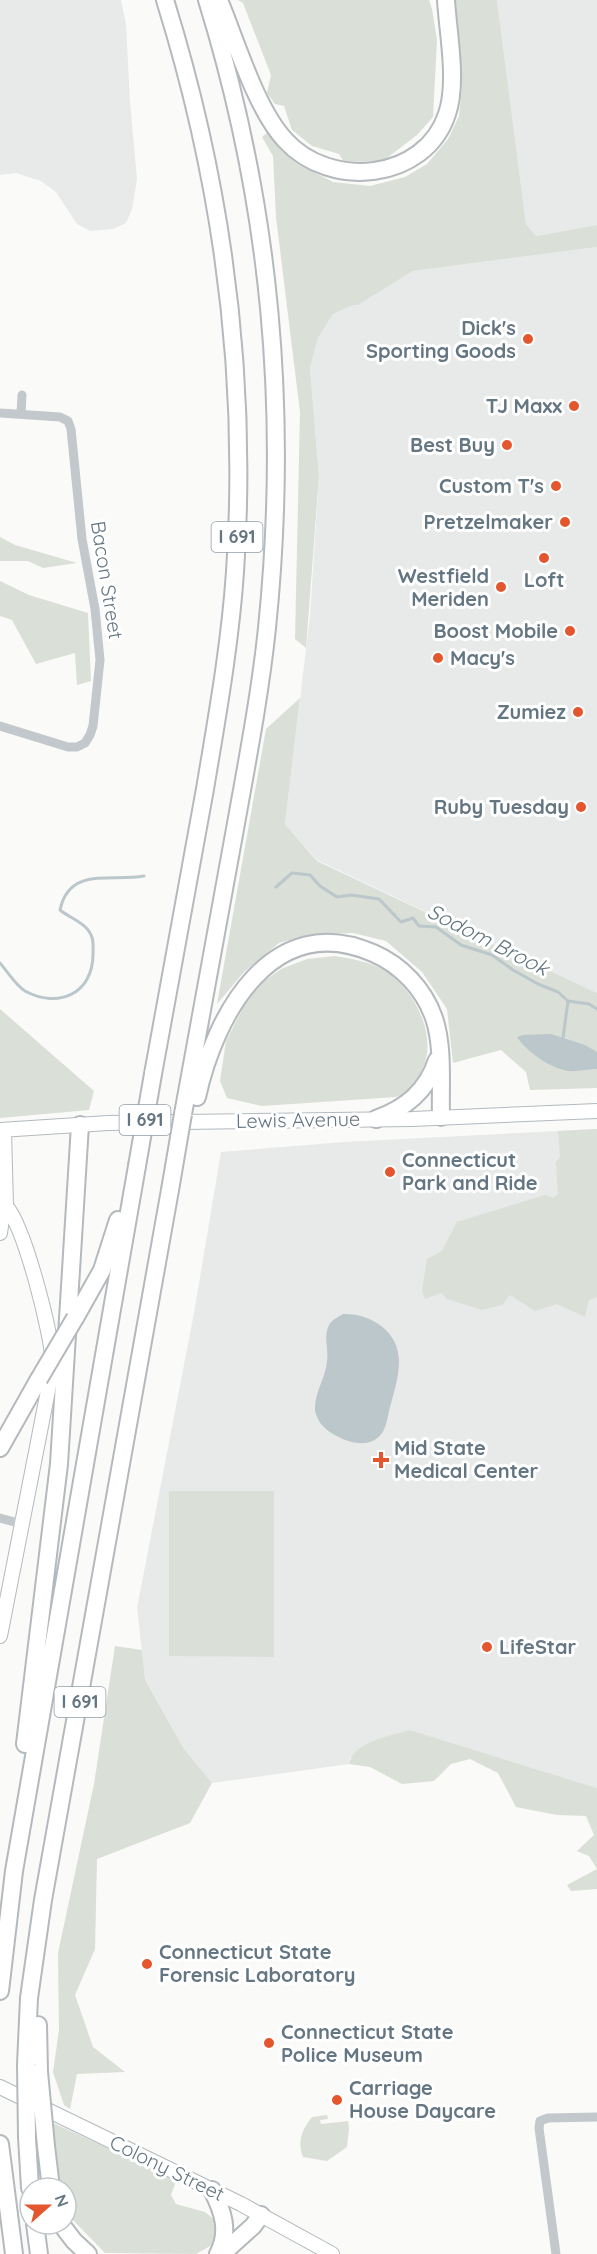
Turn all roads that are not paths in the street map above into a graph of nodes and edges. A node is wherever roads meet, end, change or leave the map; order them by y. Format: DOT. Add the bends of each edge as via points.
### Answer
graph roads {
  1 [pos="165,0"];
  2 [pos="207,0"];
  3 [pos="219,0"];
  4 [pos="446,0"];
  5 [pos="22,395"];
  6 [pos="0,413"];
  7 [pos="21,414"];
  8 [pos="0,726"];
  9 [pos="439,1053"];
  10 [pos="197,1073"];
  11 [pos="597,1111"];
  12 [pos="441,1117"];
  13 [pos="376,1119"];
  14 [pos="80,1125"];
  15 [pos="2,1130"];
  16 [pos="135,1171"];
  17 [pos="6,1206"];
  18 [pos="0,1233"];
  19 [pos="0,1448"];
  20 [pos="0,1518"];
  21 [pos="22,1524"];
  22 [pos="0,1636"];
  23 [pos="27,1798"];
  24 [pos="0,1991"];
  25 [pos="32,2068"];
  26 [pos="0,2087"];
  27 [pos="597,2117"];
  28 [pos="0,2144"];
  29 [pos="29,2176"];
  30 [pos="50,2176"];
  31 [pos="212,2190"];
  32 [pos="261,2215"];
  33 [pos="70,2236"];
  34 [pos="14,2254"];
  35 [pos="88,2254"];
  36 [pos="220,2254"];
  37 [pos="332,2254"];
  38 [pos="556,2254"];
  1 -- 16 [label="highway, I 691, bridge" via="200,124 219,220 234,349 238,469 235,572 225,658"];
  2 -- 10 [label="highway, I 691" via="241,125 263,247 273,352 275,487 262,669"];
  3 -- 4 [label="highway" via="260,101 282,137 301,154 321,164 361,172 410,160 429,145 443,124 452,88"];
  5 -- 7 [label="street"];
  6 -- 7 [label="street"];
  7 -- 8 [label="street, Bacon Street" via="60,417 68,421 71,429 100,660 93,726 85,743 68,747"];
  9 -- 10 [label="highway" via="430,1009 405,973 364,949 317,944 280,956 248,984 220,1026"];
  9 -- 12 [label="highway"];
  9 -- 13 [label="highway" via="431,1076 410,1102"];
  10 -- 25 [label="highway, I 691, bridge" via="195,1101 183,1114 48,1869 28,2012"];
  11 -- 12 [label="main road, Lewis Avenue"];
  12 -- 13 [label="main road, Lewis Avenue"];
  13 -- 14 [label="main road, Lewis Avenue"];
  14 -- 15 [label="main road, Lewis Avenue"];
  14 -- 23 [label="highway" via="58,1464 22,1771"];
  15 -- 17 [label="main road"];
  16 -- 19 [label="highway, bridge" via="127,1182 108,1255 98,1277"];
  16 -- 23 [label="highway, I 691"];
  17 -- 18 [label="main road"];
  17 -- 21 [label="main road" via="21,1234 53,1356"];
  20 -- 21 [label="street"];
  21 -- 22 [label="main road"];
  23 -- 24 [label="highway, I 691" via="6,1923"];
  25 -- 29 [label="highway, I 691, bridge" via="27,2137"];
  25 -- 30 [label="highway, bridge"];
  26 -- 31 [label="main road, Colony Street"];
  27 -- 38 [label="street" via="540,2121"];
  28 -- 34 [label="highway"];
  31 -- 32 [label="main road, Colony Street"];
  31 -- 36 [label="highway" via="225,2224"];
  32 -- 36 [label="highway"];
  32 -- 37 [label="main road, Colony Street"];
  33 -- 35 [label="highway"];
}
